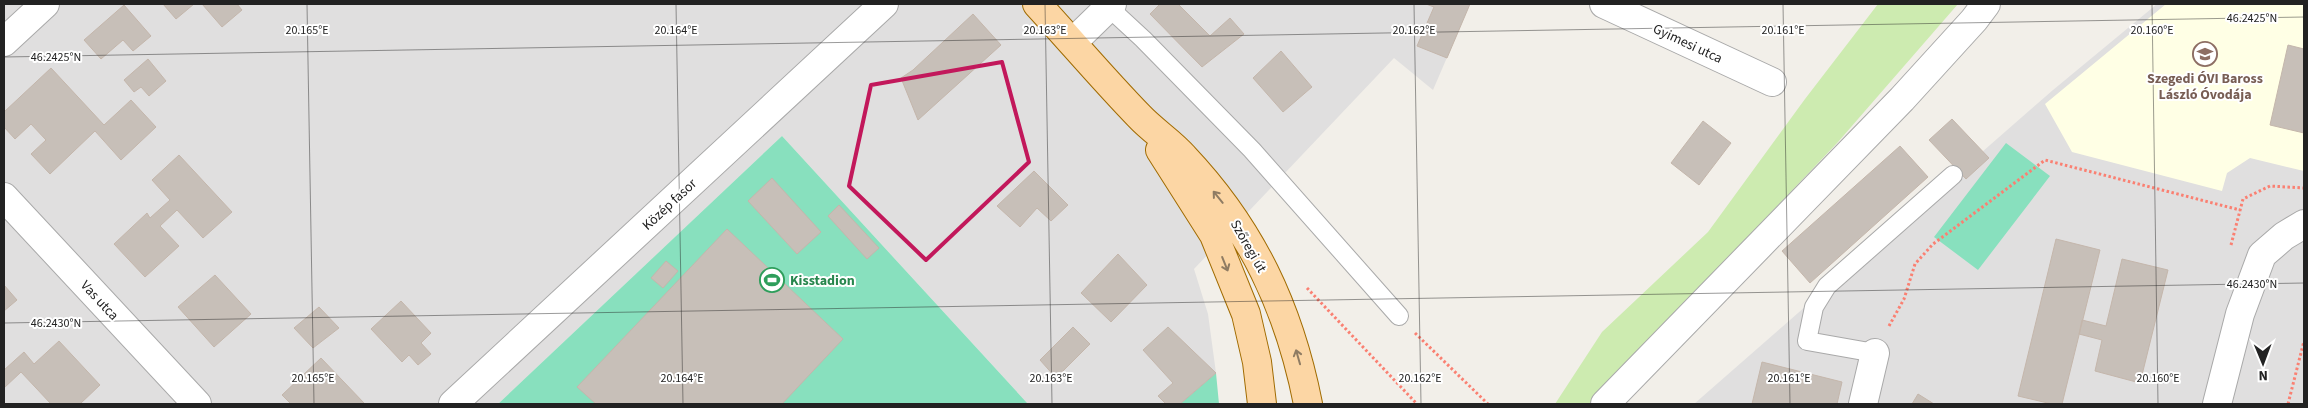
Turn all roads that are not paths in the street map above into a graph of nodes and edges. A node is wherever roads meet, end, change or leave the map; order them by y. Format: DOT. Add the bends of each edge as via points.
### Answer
graph roads {
  1 [pos="45,4"];
  2 [pos="884,4"];
  3 [pos="1037,4"];
  4 [pos="1604,4"];
  5 [pos="1986,4"];
  6 [pos="1108,5"];
  7 [pos="4,42"];
  8 [pos="1073,42"];
  9 [pos="1772,82"];
  10 [pos="1140,117"];
  11 [pos="1953,175"];
  12 [pos="4,197"];
  13 [pos="2304,224"];
  14 [pos="1399,316"];
  15 [pos="1875,353"];
  16 [pos="1263,402"];
  17 [pos="197,404"];
  18 [pos="454,404"];
  19 [pos="1308,404"];
  20 [pos="1605,404"];
  21 [pos="1863,404"];
  22 [pos="2217,404"];
  1 -- 7 [label="street"];
  2 -- 18 [label="street, Közép fasor"];
  3 -- 8 [label="main road, Szőregi út"];
  4 -- 9 [label="street, Gyimesi utca"];
  5 -- 20 [label="street" via="1902,99"];
  6 -- 8 [label="street"];
  6 -- 14 [label="lane" via="1252,150"];
  8 -- 10 [label="main road, Szőregi út"];
  10 -- 16 [label="main road, Szőregi út, one-way" via="1214,235 1246,314"];
  19 -- 10 [label="main road, Szőregi út, one-way" via="1300,360 1281,304 1255,250 1222,201 1190,163"];
  11 -- 15 [label="lane" via="1827,286 1814,307 1806,341"];
  12 -- 17 [label="street, Vas utca"];
  13 -- 22 [label="street" via="2262,255 2240,314"];
  15 -- 21 [label="street"];
}
